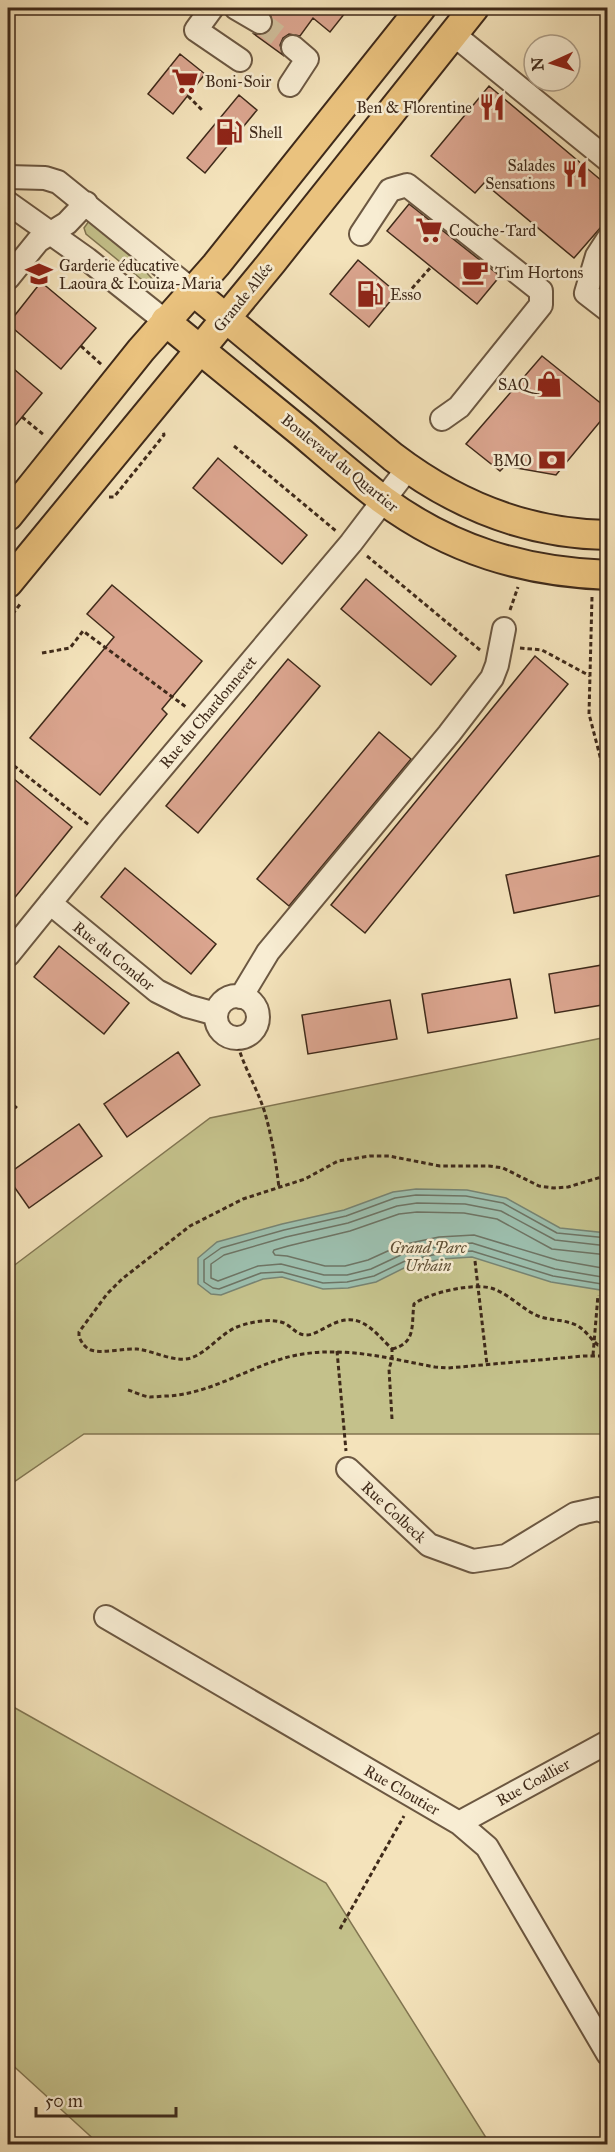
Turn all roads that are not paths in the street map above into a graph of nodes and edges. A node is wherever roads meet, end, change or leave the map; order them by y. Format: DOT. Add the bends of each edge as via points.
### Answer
graph roads {
  1 [pos="212,8"];
  2 [pos="236,8"];
  3 [pos="421,8"];
  4 [pos="474,8"];
  5 [pos="260,22"];
  6 [pos="453,34"];
  7 [pos="292,47"];
  8 [pos="240,60"];
  9 [pos="290,85"];
  10 [pos="608,160"];
  11 [pos="8,177"];
  12 [pos="8,203"];
  13 [pos="86,204"];
  14 [pos="50,233"];
  15 [pos="361,234"];
  16 [pos="608,239"];
  17 [pos="8,278"];
  18 [pos="193,291"];
  19 [pos="608,310"];
  20 [pos="225,318"];
  21 [pos="165,321"];
  22 [pos="200,349"];
  23 [pos="442,419"];
  24 [pos="408,468"];
  25 [pos="384,501"];
  26 [pos="8,516"];
  27 [pos="608,535"];
  28 [pos="8,583"];
  29 [pos="600,586"];
  30 [pos="500,647"];
  31 [pos="50,903"];
  32 [pos="8,955"];
  33 [pos="241,997"];
  34 [pos="216,1014"];
  35 [pos="348,1469"];
  36 [pos="608,1513"];
  37 [pos="106,1617"];
  38 [pos="608,1742"];
  39 [pos="459,1823"];
  40 [pos="608,2054"];
  1 -- 8 [label="street" via="196,30"];
  2 -- 5 [label="street"];
  3 -- 18 [label="main road"];
  4 -- 6 [label="main road, Grande Allée"];
  6 -- 10 [label="street"];
  6 -- 20 [label="main road, Grande Allée"];
  7 -- 9 [label="street" via="307,59"];
  11 -- 13 [label="street" via="51,179"];
  12 -- 14 [label="street"];
  13 -- 14 [label="street"];
  13 -- 18 [label="street"];
  14 -- 17 [label="street" via="38,241"];
  14 -- 21 [label="street"];
  15 -- 23 [label="street" via="390,190 406,185 541,291 541,305 459,407"];
  16 -- 19 [label="street" via="597,256 586,293"];
  18 -- 20 [label="main road"];
  18 -- 21 [label="main road"];
  20 -- 22 [label="main road, Grande Allée"];
  20 -- 24 [label="main road"];
  21 -- 22 [label="main road, Boulevard du Quartier"];
  21 -- 26 [label="main road"];
  22 -- 25 [label="main road, Boulevard du Quartier"];
  22 -- 28 [label="main road, Grande Allée"];
  24 -- 25 [label="street, Rue du Chardonneret"];
  24 -- 27 [label="main road" via="491,514 544,529"];
  25 -- 29 [label="main road, Boulevard du Quartier" via="468,548"];
  25 -- 31 [label="street, Rue du Chardonneret"];
  30 -- 33 [label="street" via="492,678 268,952"];
  31 -- 32 [label="street, Rue du Chardonneret"];
  31 -- 34 [label="street, Rue du Condor" via="157,991 187,1006"];
  33 -- 34 [label="street" via="225,1000"];
  33 -- 34 [label="street" via="257,1011 257,1022 247,1035 236,1038 222,1031"];
  35 -- 36 [label="street, Rue Colbeck" via="429,1545 473,1561 506,1556 576,1514 598,1509"];
  37 -- 39 [label="street, Rue Cloutier"];
  38 -- 39 [label="street, Rue Coallier"];
  39 -- 40 [label="street, Rue Cloutier" via="487,1847"];
}
